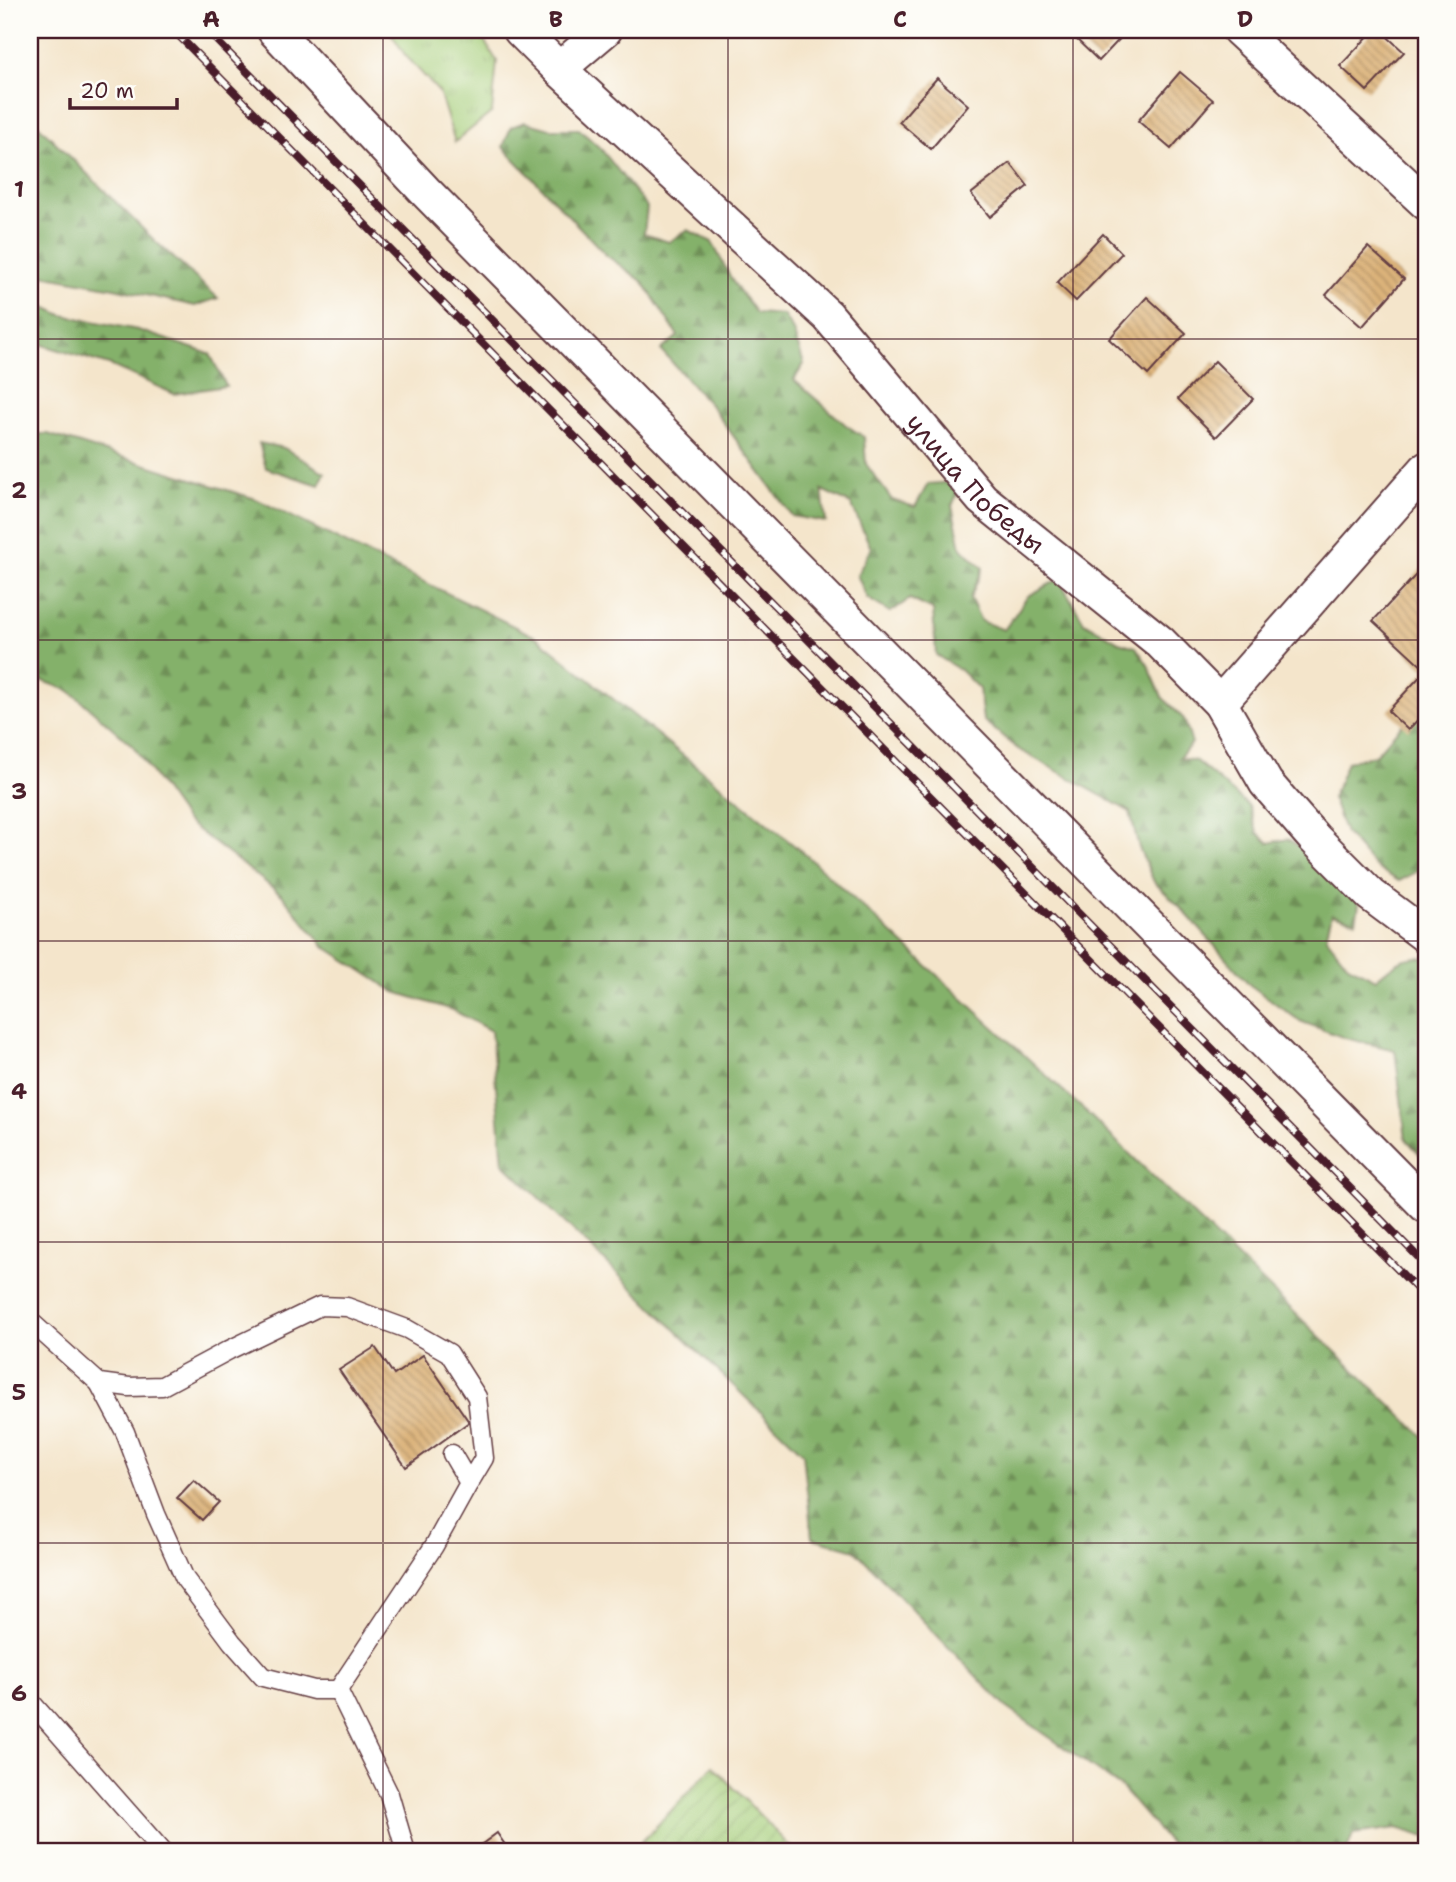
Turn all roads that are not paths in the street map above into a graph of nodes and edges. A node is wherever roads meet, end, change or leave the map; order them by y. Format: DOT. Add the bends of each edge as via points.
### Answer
graph roads {
  1 [pos="274,30"];
  2 [pos="520,30"];
  3 [pos="605,30"];
  4 [pos="1239,30"];
  5 [pos="559,69"];
  6 [pos="1426,203"];
  7 [pos="1426,469"];
  8 [pos="1220,703"];
  9 [pos="1426,936"];
  10 [pos="1426,1206"];
  11 [pos="30,1321"];
  12 [pos="99,1383"];
  13 [pos="452,1454"];
  14 [pos="469,1483"];
  15 [pos="338,1690"];
  16 [pos="30,1702"];
  17 [pos="163,1852"];
  18 [pos="406,1852"];
  1 -- 10 [label="street" via="425,191"];
  2 -- 5 [label="street, улица Победы"];
  3 -- 5 [label="street"];
  4 -- 6 [label="street"];
  5 -- 8 [label="street, улица Победы" via="828,316 982,499 1160,642"];
  7 -- 8 [label="street"];
  8 -- 9 [label="street, улица Победы" via="1266,783 1314,838 1371,895"];
  11 -- 12 [label="lane"];
  12 -- 14 [label="lane" via="162,1386 320,1306 347,1307 407,1329 449,1353 477,1397 484,1458"];
  12 -- 15 [label="lane" via="125,1432 185,1579 232,1642 262,1677 314,1690"];
  13 -- 14 [label="lane"];
  14 -- 15 [label="lane" via="434,1546"];
  15 -- 18 [label="lane" via="389,1794"];
  16 -- 17 [label="lane"];
}
